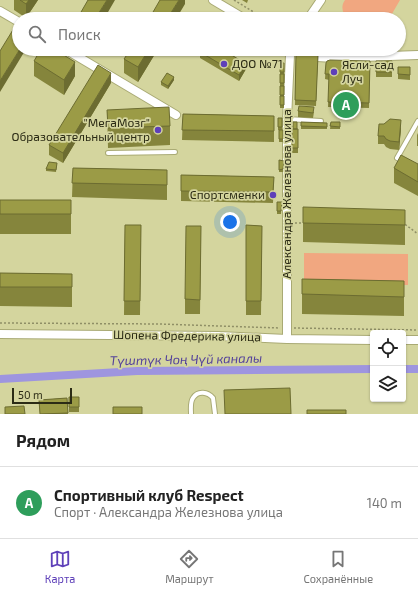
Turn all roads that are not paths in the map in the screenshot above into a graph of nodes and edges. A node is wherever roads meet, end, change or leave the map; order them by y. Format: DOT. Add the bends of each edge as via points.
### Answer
graph roads {
  1 [pos="213,0"];
  2 [pos="320,0"];
  3 [pos="0,11"];
  4 [pos="233,12"];
  5 [pos="312,12"];
  6 [pos="12,18"];
  7 [pos="406,55"];
  8 [pos="418,55"];
  9 [pos="77,56"];
  10 [pos="290,56"];
  11 [pos="314,56"];
  12 [pos="390,56"];
  13 [pos="176,116"];
  14 [pos="287,119"];
  15 [pos="321,121"];
  16 [pos="418,121"];
  17 [pos="175,152"];
  18 [pos="108,153"];
  19 [pos="411,166"];
  20 [pos="0,334"];
  21 [pos="287,339"];
  22 [pos="370,340"];
  23 [pos="406,340"];
  24 [pos="418,340"];
  25 [pos="191,414"];
  26 [pos="215,414"];
  1 -- 4 [label="street"];
  2 -- 5 [label="street"];
  3 -- 6 [label="street"];
  7 -- 8 [label="street"];
  9 -- 13 [label="street"];
  10 -- 14 [label="street, Александра Железнова улица"];
  11 -- 12 [label="street"];
  14 -- 15 [label="lane"];
  14 -- 21 [label="street, Александра Железнова улица"];
  16 -- 19 [label="lane" via="398,158"];
  17 -- 18 [label="lane"];
  20 -- 21 [label="street, Шопена Фредерика улица"];
  21 -- 22 [label="street, Шопена Фредерика улица"];
  23 -- 24 [label="street"];
  25 -- 26 [label="lane" via="192,400 201,393 213,398"];
}
